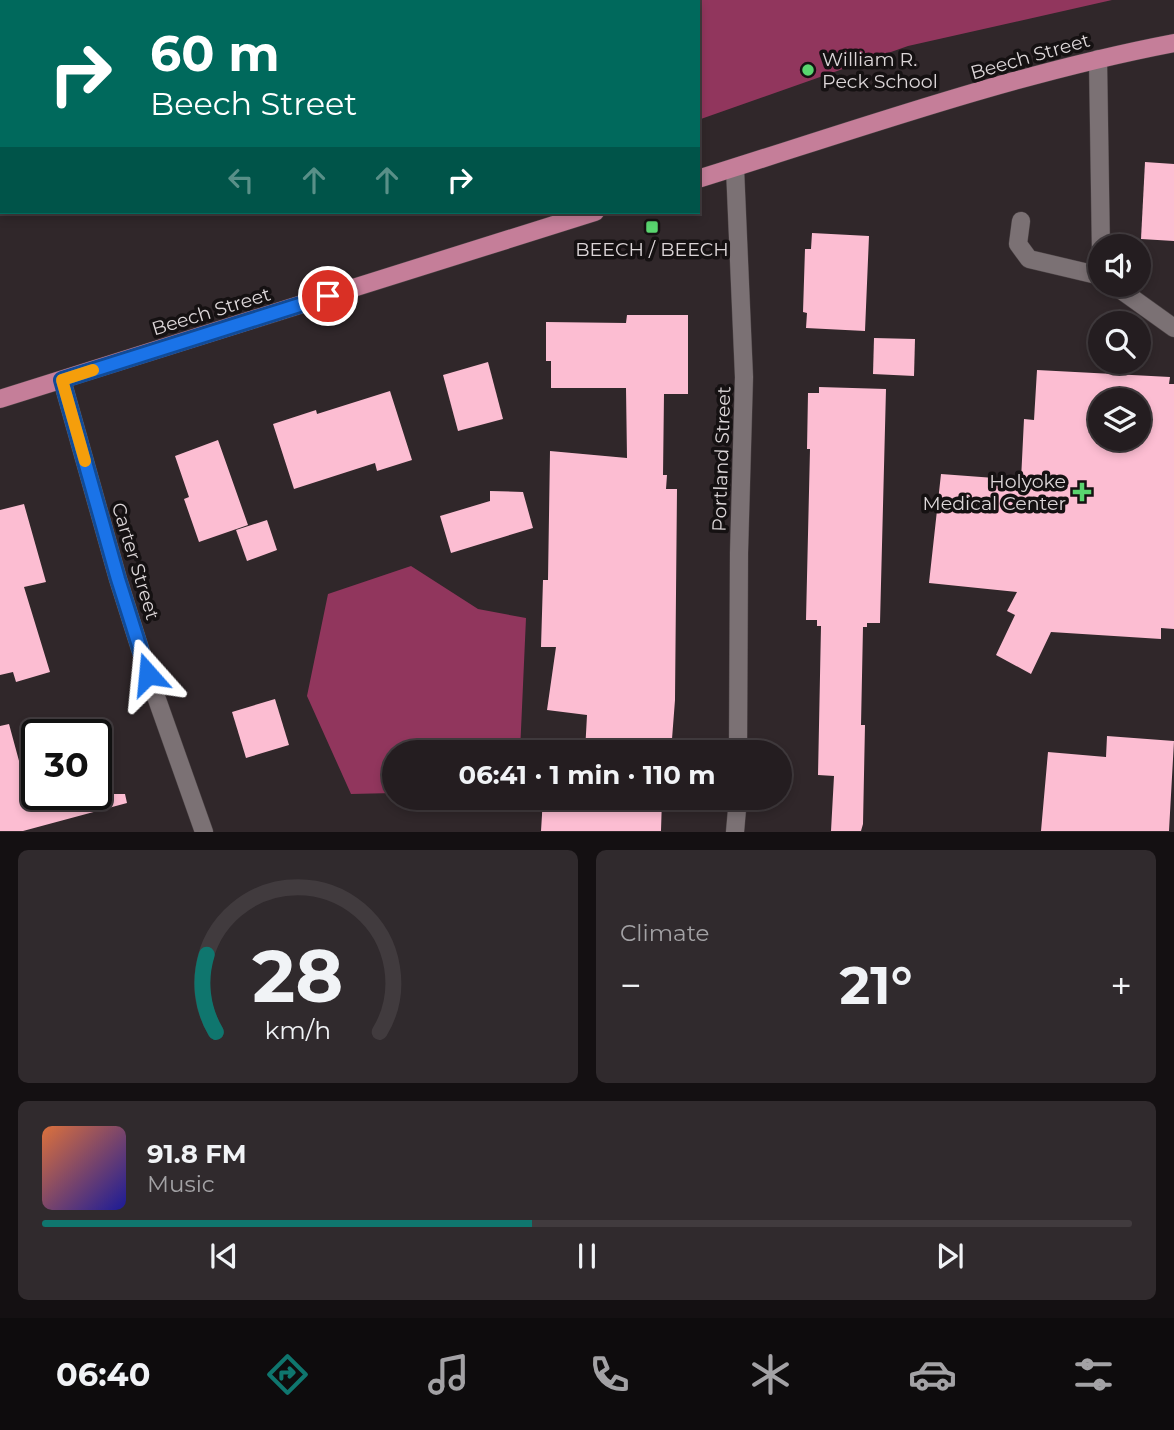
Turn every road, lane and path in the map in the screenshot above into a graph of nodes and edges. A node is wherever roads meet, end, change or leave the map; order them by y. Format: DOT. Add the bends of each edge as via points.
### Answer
graph roads {
  1 [pos="1174,43"];
  2 [pos="1098,59"];
  3 [pos="735,168"];
  4 [pos="700,178"];
  5 [pos="590,214"];
  6 [pos="1021,221"];
  7 [pos="1101,234"];
  8 [pos="1088,273"];
  9 [pos="1131,297"];
  10 [pos="1174,328"];
  11 [pos="62,380"];
  12 [pos="0,399"];
  13 [pos="738,740"];
  14 [pos="737,810"];
  15 [pos="204,831"];
  16 [pos="735,831"];
  1 -- 2 [label="main road, Beech Street"];
  2 -- 3 [label="main road, Beech Street"];
  2 -- 7 [label="street"];
  3 -- 4 [label="main road, Beech Street"];
  3 -- 13 [label="street, Portland Street" via="744,377"];
  5 -- 11 [label="main road, Beech Street"];
  6 -- 8 [label="street" via="1018,244 1029,259"];
  9 -- 10 [label="street"];
  11 -- 12 [label="main road, Beech Street"];
  11 -- 15 [label="street, Carter Street" via="121,590"];
  14 -- 16 [label="street"];
}
